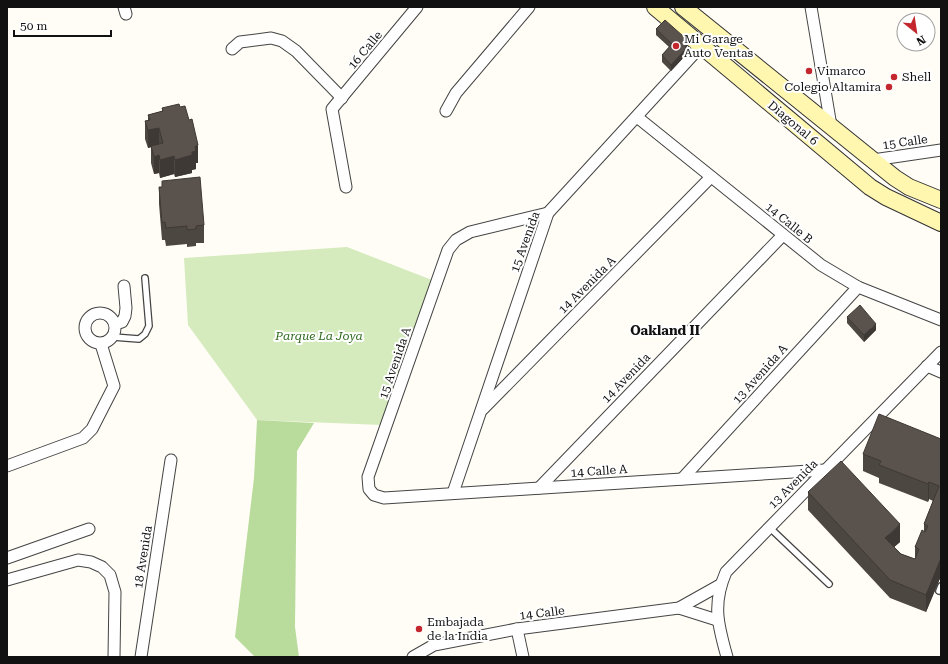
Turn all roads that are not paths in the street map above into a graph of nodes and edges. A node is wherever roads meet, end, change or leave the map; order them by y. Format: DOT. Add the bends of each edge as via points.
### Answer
graph roads {
  1 [pos="417,7"];
  2 [pos="529,7"];
  3 [pos="655,7"];
  4 [pos="683,7"];
  5 [pos="811,7"];
  6 [pos="701,46"];
  7 [pos="232,49"];
  8 [pos="342,98"];
  9 [pos="446,111"];
  10 [pos="637,117"];
  11 [pos="830,126"];
  12 [pos="941,150"];
  13 [pos="873,160"];
  14 [pos="711,177"];
  15 [pos="346,187"];
  16 [pos="941,200"];
  17 [pos="548,213"];
  18 [pos="941,223"];
  19 [pos="782,235"];
  20 [pos="145,278"];
  21 [pos="124,286"];
  22 [pos="858,287"];
  23 [pos="941,320"];
  24 [pos="114,324"];
  25 [pos="112,337"];
  26 [pos="101,344"];
  27 [pos="941,352"];
  28 [pos="927,366"];
  29 [pos="941,372"];
  30 [pos="481,411"];
  31 [pos="171,460"];
  32 [pos="7,466"];
  33 [pos="825,470"];
  34 [pos="682,479"];
  35 [pos="539,488"];
  36 [pos="453,493"];
  37 [pos="374,495"];
  38 [pos="769,527"];
  39 [pos="89,529"];
  40 [pos="7,558"];
  41 [pos="7,580"];
  42 [pos="829,584"];
  43 [pos="720,585"];
  44 [pos="679,608"];
  45 [pos="717,620"];
  46 [pos="517,629"];
  47 [pos="114,657"];
  48 [pos="141,657"];
  49 [pos="413,657"];
  50 [pos="523,657"];
  51 [pos="726,657"];
  1 -- 8 [label="street, 16 Calle"];
  2 -- 9 [label="street" via="456,93"];
  3 -- 6 [label="main road, Diagonal 6"];
  4 -- 11 [label="main road, Diagonal 6"];
  5 -- 11 [label="street"];
  6 -- 10 [label="street, 15 Avenida"];
  6 -- 18 [label="main road, Diagonal 6" via="870,187"];
  7 -- 8 [label="street" via="240,42 271,38 282,41 296,51"];
  8 -- 15 [label="street, 16 Calle" via="332,109"];
  10 -- 14 [label="street, 14 Calle B"];
  10 -- 17 [label="street, 15 Avenida"];
  11 -- 13 [label="main road, Diagonal 6"];
  12 -- 13 [label="street, 15 Calle"];
  13 -- 16 [label="main road, Diagonal 6" via="909,187"];
  14 -- 19 [label="street, 14 Calle B"];
  14 -- 30 [label="street, 14 Avenida A"];
  17 -- 30 [label="street, 15 Avenida"];
  17 -- 37 [label="street, 15 Avenida A" via="470,232 456,240 448,250 368,477 369,489"];
  19 -- 22 [label="street, 14 Calle B" via="821,265"];
  19 -- 35 [label="street, 14 Avenida"];
  20 -- 25 [label="lane" via="149,326 145,334 139,339"];
  21 -- 24 [label="street" via="125,316 122,322"];
  22 -- 23 [label="street, 14 Calle B"];
  22 -- 34 [label="street, 13 Avenida A"];
  24 -- 25 [label="street"];
  24 -- 26 [label="street" via="105,314 98,313 87,320 84,326 88,339"];
  25 -- 26 [label="street" via="108,342"];
  26 -- 32 [label="street" via="114,386 92,429 83,438"];
  27 -- 28 [label="street, 13 Avenida"];
  28 -- 29 [label="street"];
  28 -- 33 [label="street, 13 Avenida" via="871,428"];
  30 -- 36 [label="street, 15 Avenida"];
  31 -- 48 [label="street, 18 Avenida"];
  33 -- 34 [label="street, 14 Calle A"];
  33 -- 38 [label="street, 13 Avenida"];
  34 -- 35 [label="street, 14 Calle A"];
  35 -- 36 [label="street, 14 Calle A"];
  36 -- 37 [label="street, 14 Calle A" via="384,498"];
  38 -- 42 [label="lane"];
  38 -- 43 [label="street, 13 Avenida" via="726,572"];
  39 -- 40 [label="street"];
  41 -- 47 [label="street" via="78,560 102,567 110,575 115,592"];
  43 -- 44 [label="street, 14 Calle"];
  43 -- 45 [label="street, 13 Avenida"];
  44 -- 45 [label="street, 14 Calle"];
  44 -- 46 [label="street, 14 Calle"];
  45 -- 51 [label="street, 13 Avenida"];
  46 -- 49 [label="street, 14 Calle" via="434,645"];
  46 -- 50 [label="street"];
}
